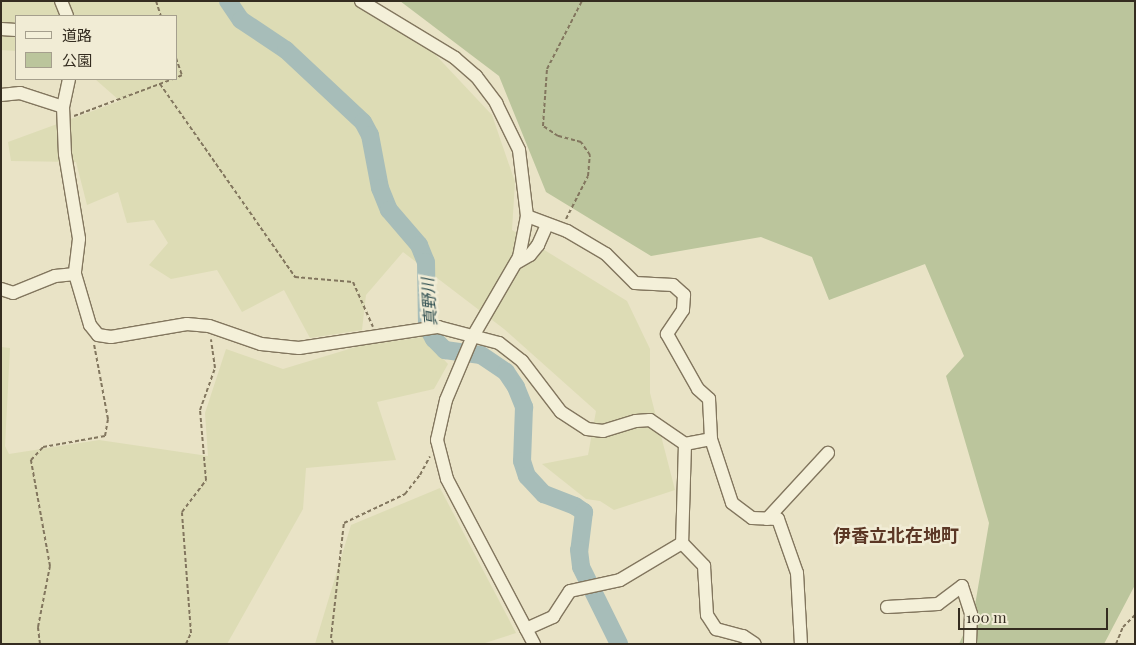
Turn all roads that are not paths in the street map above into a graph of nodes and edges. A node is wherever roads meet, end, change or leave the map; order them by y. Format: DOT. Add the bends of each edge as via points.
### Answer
graph roads {
  1 [pos="61,1"];
  2 [pos="362,1"];
  3 [pos="67,15"];
  4 [pos="1,30"];
  5 [pos="15,30"];
  6 [pos="69,80"];
  7 [pos="1,95"];
  8 [pos="64,113"];
  9 [pos="527,216"];
  10 [pos="547,225"];
  11 [pos="516,263"];
  12 [pos="75,274"];
  13 [pos="1,289"];
  14 [pos="473,336"];
  15 [pos="711,439"];
  16 [pos="685,444"];
  17 [pos="828,453"];
  18 [pos="767,519"];
  19 [pos="682,543"];
  20 [pos="887,607"];
  21 [pos="526,628"];
  22 [pos="534,644"];
  23 [pos="755,644"];
  24 [pos="801,644"];
  25 [pos="970,644"];
  1 -- 3 [label="street"];
  2 -- 9 [label="street" via="455,58 481,83 510,126 519,150"];
  4 -- 5 [label="street"];
  6 -- 8 [label="street"];
  7 -- 8 [label="street" via="20,94"];
  8 -- 12 [label="street" via="65,154 79,239"];
  9 -- 10 [label="street"];
  9 -- 11 [label="street"];
  10 -- 11 [label="street" via="530,255"];
  10 -- 15 [label="street" via="606,254 635,283 673,285 684,294 683,310 667,334 698,389 709,399"];
  11 -- 14 [label="street"];
  12 -- 13 [label="street" via="56,276 13,293"];
  12 -- 14 [label="street" via="90,325 98,335 111,337 187,324 209,326 278,347 298,348 438,327"];
  14 -- 16 [label="street" via="499,344 513,353 561,412 587,429 603,431 650,420"];
  14 -- 21 [label="street" via="446,400 437,440 447,479"];
  15 -- 16 [label="street"];
  15 -- 18 [label="street" via="732,503 752,518"];
  16 -- 19 [label="street"];
  17 -- 18 [label="street"];
  18 -- 24 [label="street" via="778,519 797,572"];
  19 -- 21 [label="street" via="620,580 570,591 553,617"];
  19 -- 23 [label="street" via="704,566 704,606 713,627"];
  20 -- 25 [label="street" via="938,604 962,586 971,614"];
  21 -- 22 [label="street"];
}
